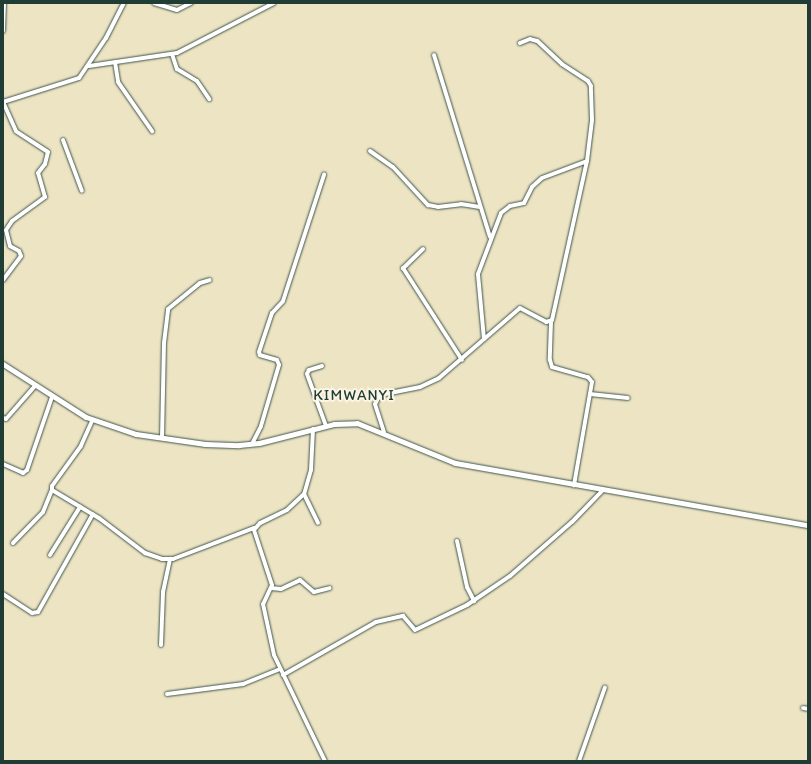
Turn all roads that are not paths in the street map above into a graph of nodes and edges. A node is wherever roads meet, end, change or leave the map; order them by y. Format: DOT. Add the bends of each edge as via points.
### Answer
graph roads {
  1 [pos="4,3"];
  2 [pos="124,3"];
  3 [pos="154,3"];
  4 [pos="191,3"];
  5 [pos="274,3"];
  6 [pos="3,31"];
  7 [pos="520,43"];
  8 [pos="172,54"];
  9 [pos="434,55"];
  10 [pos="115,62"];
  11 [pos="89,66"];
  12 [pos="209,98"];
  13 [pos="3,102"];
  14 [pos="152,131"];
  15 [pos="63,140"];
  16 [pos="370,151"];
  17 [pos="587,161"];
  18 [pos="324,176"];
  19 [pos="82,191"];
  20 [pos="480,207"];
  21 [pos="490,237"];
  22 [pos="423,249"];
  23 [pos="3,280"];
  24 [pos="210,280"];
  25 [pos="550,322"];
  26 [pos="484,339"];
  27 [pos="462,360"];
  28 [pos="3,364"];
  29 [pos="322,366"];
  30 [pos="35,386"];
  31 [pos="590,394"];
  32 [pos="52,397"];
  33 [pos="628,398"];
  34 [pos="3,418"];
  35 [pos="92,421"];
  36 [pos="326,426"];
  37 [pos="313,429"];
  38 [pos="384,432"];
  39 [pos="162,438"];
  40 [pos="252,444"];
  41 [pos="3,464"];
  42 [pos="574,485"];
  43 [pos="52,490"];
  44 [pos="603,490"];
  45 [pos="304,494"];
  46 [pos="80,507"];
  47 [pos="93,514"];
  48 [pos="318,523"];
  49 [pos="808,525"];
  50 [pos="254,528"];
  51 [pos="457,541"];
  52 [pos="13,543"];
  53 [pos="50,555"];
  54 [pos="170,559"];
  55 [pos="271,588"];
  56 [pos="330,588"];
  57 [pos="3,594"];
  58 [pos="474,600"];
  59 [pos="161,645"];
  60 [pos="280,669"];
  61 [pos="283,675"];
  62 [pos="605,687"];
  63 [pos="167,694"];
  64 [pos="325,761"];
  65 [pos="579,761"];
  1 -- 6 [label="street"];
  2 -- 11 [label="street"];
  3 -- 4 [label="street" via="177,10"];
  5 -- 8 [label="street"];
  7 -- 17 [label="street" via="530,39 538,41 562,64 590,83 592,120"];
  8 -- 10 [label="street"];
  8 -- 12 [label="street" via="177,69 197,82"];
  9 -- 20 [label="street"];
  10 -- 11 [label="street"];
  10 -- 14 [label="street" via="118,82"];
  11 -- 13 [label="street" via="74,81"];
  13 -- 23 [label="street" via="16,131 48,152 45,164 38,173 46,197 12,221 6,230 10,246 19,251 21,256"];
  15 -- 19 [label="street"];
  16 -- 20 [label="street" via="393,167 428,205"];
  17 -- 21 [label="street" via="542,178 532,188 524,203 503,210"];
  17 -- 25 [label="street"];
  18 -- 40 [label="street" via="283,301 272,313 260,351 260,356 278,360 278,365 261,426"];
  20 -- 21 [label="street"];
  21 -- 26 [label="street" via="478,274"];
  22 -- 27 [label="street" via="402,268"];
  24 -- 39 [label="street" via="200,284 168,309 164,343"];
  25 -- 26 [label="street" via="520,308"];
  25 -- 31 [label="street" via="552,367 588,377 592,382"];
  26 -- 27 [label="street"];
  27 -- 38 [label="street" via="429,384 390,391 378,397 375,404"];
  28 -- 30 [label="street"];
  29 -- 36 [label="street" via="308,370 307,374"];
  30 -- 32 [label="street"];
  30 -- 34 [label="street" via="6,419"];
  31 -- 33 [label="street"];
  31 -- 42 [label="street"];
  32 -- 35 [label="street"];
  32 -- 41 [label="street" via="27,470 23,473"];
  35 -- 39 [label="street" via="124,432"];
  35 -- 43 [label="street" via="81,446"];
  36 -- 37 [label="street"];
  36 -- 38 [label="street" via="357,423"];
  37 -- 40 [label="street"];
  37 -- 45 [label="street" via="310,474"];
  38 -- 42 [label="street" via="436,457 456,463"];
  39 -- 40 [label="street" via="212,445"];
  42 -- 44 [label="street"];
  43 -- 46 [label="street"];
  43 -- 52 [label="street" via="43,512"];
  44 -- 49 [label="street"];
  44 -- 58 [label="street" via="572,522 510,576"];
  45 -- 48 [label="street"];
  45 -- 50 [label="street" via="287,510"];
  46 -- 47 [label="street"];
  46 -- 53 [label="street"];
  47 -- 54 [label="street" via="145,553"];
  47 -- 57 [label="street" via="38,612 32,613"];
  50 -- 54 [label="street"];
  50 -- 55 [label="street"];
  51 -- 58 [label="street" via="467,586"];
  54 -- 59 [label="street" via="163,592"];
  55 -- 56 [label="street" via="281,589 300,580 314,592"];
  55 -- 60 [label="street" via="263,606 272,650"];
  58 -- 61 [label="street" via="415,630 403,616 376,622"];
  60 -- 61 [label="street"];
  60 -- 63 [label="street" via="243,684"];
  61 -- 64 [label="street"];
  62 -- 65 [label="street"];
}
